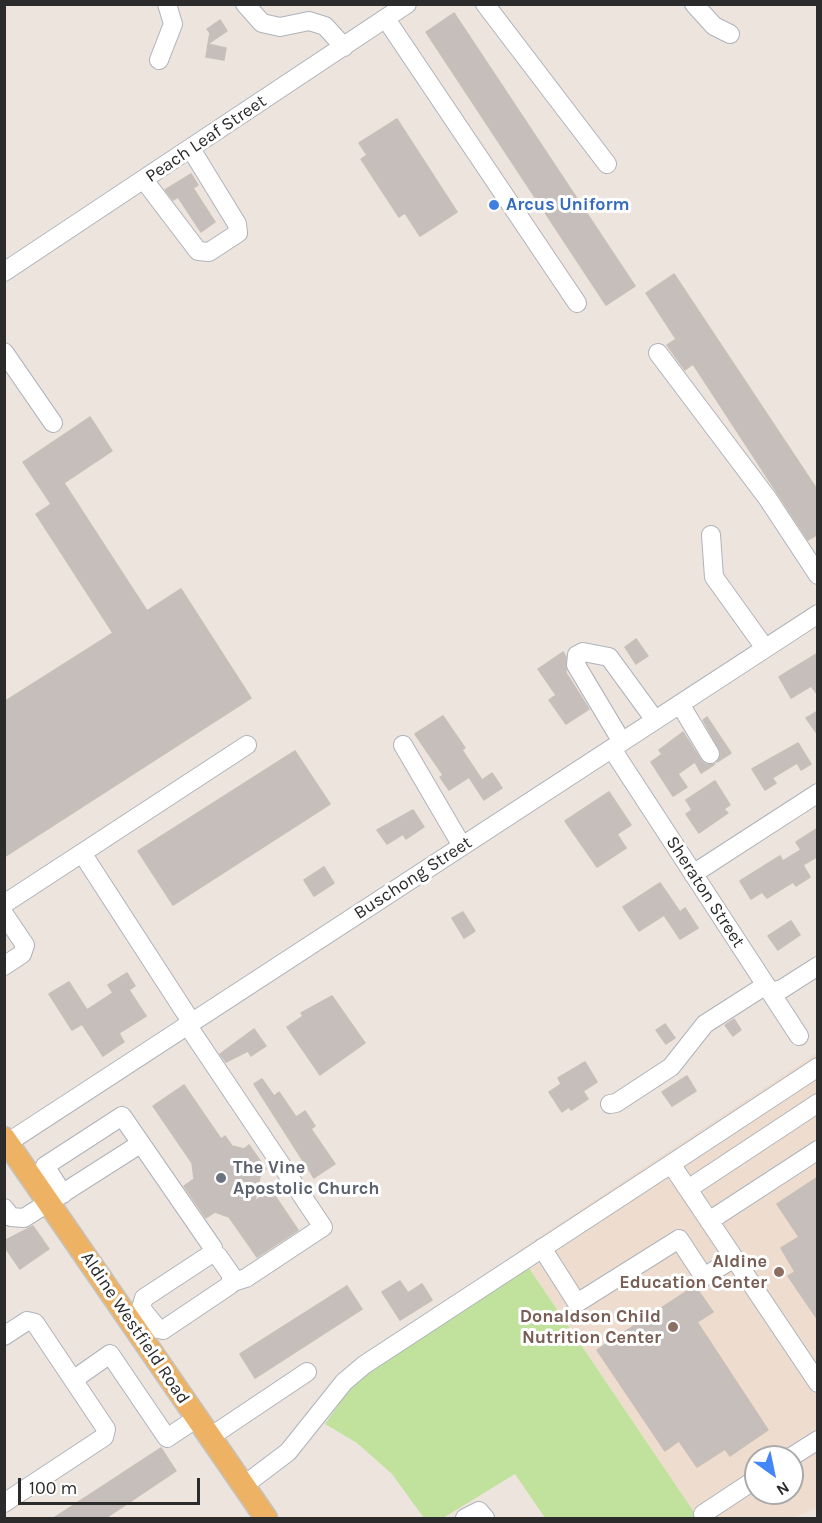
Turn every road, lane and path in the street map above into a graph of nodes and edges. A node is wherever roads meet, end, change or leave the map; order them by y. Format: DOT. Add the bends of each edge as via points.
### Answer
graph roads {
  1 [pos="166,4"];
  2 [pos="244,4"];
  3 [pos="407,4"];
  4 [pos="485,4"];
  5 [pos="694,4"];
  6 [pos="386,19"];
  7 [pos="730,34"];
  8 [pos="344,47"];
  9 [pos="159,60"];
  10 [pos="191,149"];
  11 [pos="607,164"];
  12 [pos="144,180"];
  13 [pos="4,272"];
  14 [pos="578,303"];
  15 [pos="4,352"];
  16 [pos="658,353"];
  17 [pos="53,423"];
  18 [pos="711,536"];
  19 [pos="818,575"];
  20 [pos="818,614"];
  21 [pos="765,648"];
  22 [pos="680,704"];
  23 [pos="655,720"];
  24 [pos="247,745"];
  25 [pos="404,745"];
  26 [pos="617,745"];
  27 [pos="710,754"];
  28 [pos="818,793"];
  29 [pos="462,846"];
  30 [pos="82,853"];
  31 [pos="693,874"];
  32 [pos="4,904"];
  33 [pos="4,914"];
  34 [pos="4,966"];
  35 [pos="818,966"];
  36 [pos="768,988"];
  37 [pos="190,1024"];
  38 [pos="799,1036"];
  39 [pos="818,1066"];
  40 [pos="818,1103"];
  41 [pos="610,1104"];
  42 [pos="6,1142"];
  43 [pos="140,1144"];
  44 [pos="818,1150"];
  45 [pos="671,1164"];
  46 [pos="688,1189"];
  47 [pos="56,1199"];
  48 [pos="4,1208"];
  49 [pos="709,1221"];
  50 [pos="542,1248"];
  51 [pos="214,1255"];
  52 [pos="734,1258"];
  53 [pos="230,1282"];
  54 [pos="142,1324"];
  55 [pos="4,1336"];
  56 [pos="307,1372"];
  57 [pos="73,1380"];
  58 [pos="818,1383"];
  59 [pos="197,1418"];
  60 [pos="210,1437"];
  61 [pos="818,1440"];
  62 [pos="804,1449"];
  63 [pos="243,1486"];
  64 [pos="744,1487"];
  65 [pos="4,1503"];
  66 [pos="703,1514"];
  67 [pos="266,1518"];
  68 [pos="465,1518"];
  69 [pos="485,1518"];
  1 -- 9 [label="street" via="173,24"];
  2 -- 8 [label="street" via="262,23 280,27 309,21 325,26"];
  3 -- 6 [label="street, Peach Leaf Street"];
  4 -- 11 [label="street"];
  5 -- 7 [label="street" via="714,26"];
  6 -- 8 [label="street, Peach Leaf Street"];
  6 -- 14 [label="street"];
  8 -- 10 [label="street, Peach Leaf Street"];
  10 -- 12 [label="street, Peach Leaf Street"];
  10 -- 12 [label="street" via="237,224 238,233 209,252 198,251"];
  12 -- 13 [label="street, Peach Leaf Street"];
  15 -- 17 [label="street"];
  16 -- 19 [label="street" via="768,499"];
  18 -- 21 [label="street" via="714,577"];
  20 -- 21 [label="street, Buschong Street"];
  21 -- 22 [label="street, Buschong Street"];
  22 -- 23 [label="street, Buschong Street"];
  22 -- 27 [label="street"];
  23 -- 26 [label="street, Buschong Street"];
  23 -- 26 [label="street, Sheraton Street" via="609,657 583,652 577,655 576,666"];
  24 -- 30 [label="street"];
  25 -- 29 [label="street"];
  26 -- 29 [label="street, Buschong Street"];
  26 -- 31 [label="street, Sheraton Street"];
  28 -- 31 [label="street"];
  29 -- 37 [label="street, Buschong Street"];
  30 -- 32 [label="street"];
  30 -- 37 [label="street"];
  31 -- 36 [label="street, Sheraton Street"];
  33 -- 34 [label="street" via="26,945 22,954"];
  35 -- 36 [label="street" via="782,989"];
  36 -- 38 [label="street, Sheraton Street"];
  36 -- 41 [label="street" via="705,1023 670,1067"];
  37 -- 42 [label="street, Buschong Street"];
  37 -- 53 [label="street" via="323,1227 246,1278"];
  39 -- 45 [label="street"];
  40 -- 46 [label="street"];
  42 -- 47 [label="main road, Aldine Westfield Road"];
  43 -- 47 [label="street"];
  43 -- 47 [label="street" via="122,1116 45,1166"];
  43 -- 51 [label="street" via="213,1248"];
  44 -- 49 [label="street"];
  45 -- 46 [label="street"];
  45 -- 50 [label="street"];
  46 -- 49 [label="street"];
  47 -- 48 [label="street" via="18,1220"];
  47 -- 54 [label="main road, Aldine Westfield Road"];
  49 -- 52 [label="street"];
  50 -- 52 [label="street" via="577,1303 679,1239 704,1277"];
  50 -- 63 [label="street" via="364,1365 344,1382 288,1452"];
  51 -- 53 [label="street" via="232,1276"];
  51 -- 54 [label="street" via="144,1298"];
  52 -- 58 [label="street"];
  53 -- 54 [label="street" via="163,1330"];
  54 -- 59 [label="main road, Aldine Westfield Road"];
  55 -- 57 [label="street" via="27,1321 35,1323"];
  56 -- 60 [label="street"];
  57 -- 59 [label="street" via="110,1354 167,1438"];
  57 -- 65 [label="street" via="106,1429 104,1437"];
  59 -- 60 [label="main road, Aldine Westfield Road"];
  60 -- 63 [label="main road, Aldine Westfield Road"];
  61 -- 62 [label="street"];
  63 -- 67 [label="main road, Aldine Westfield Road"];
  64 -- 66 [label="street"];
  68 -- 69 [label="street" via="479,1511"];
}
